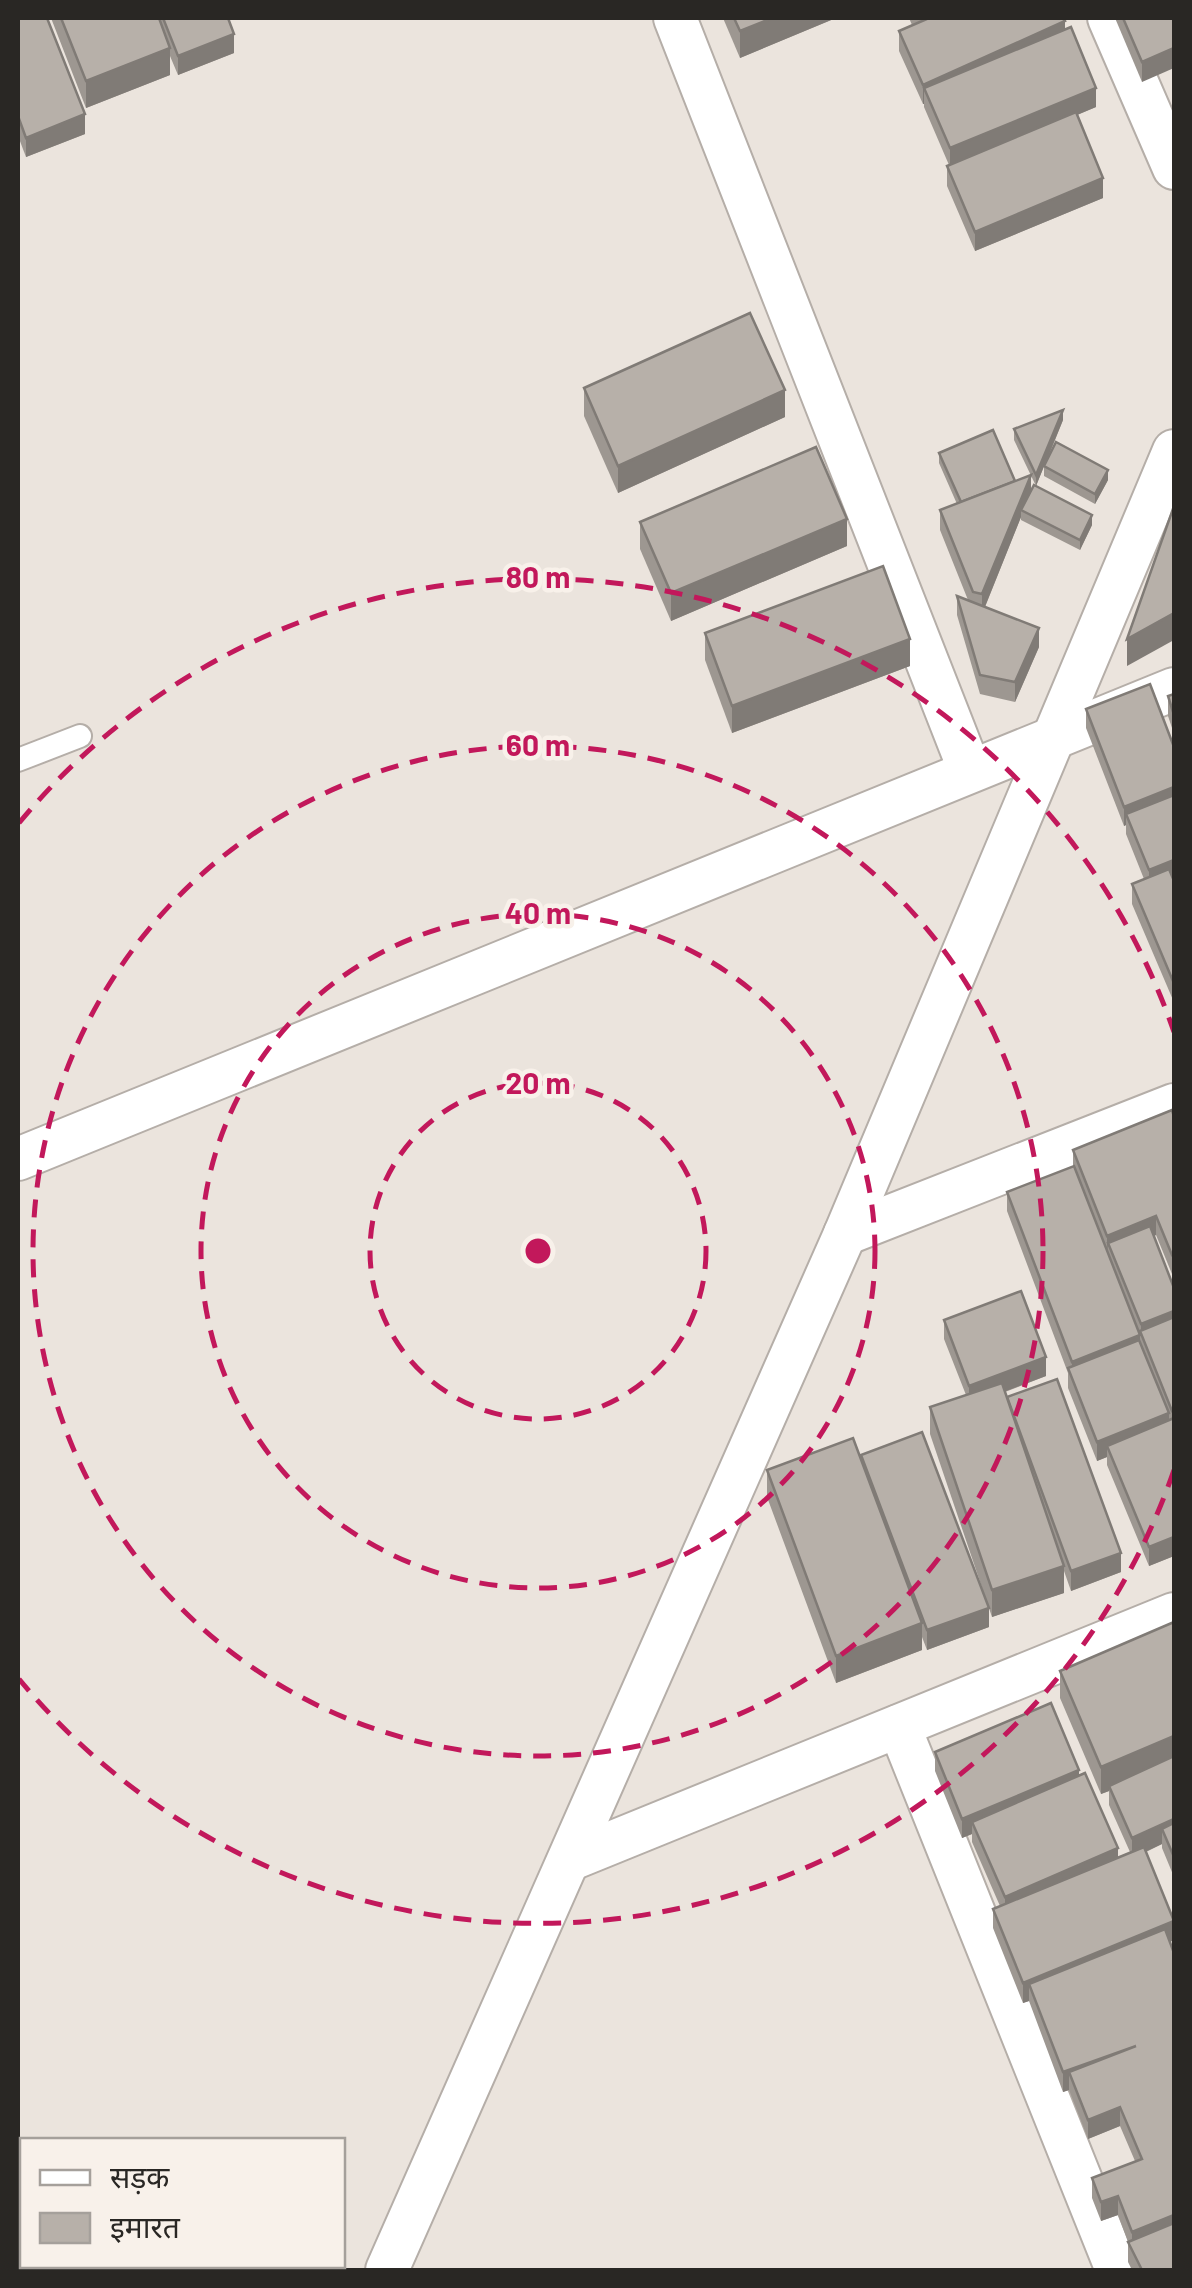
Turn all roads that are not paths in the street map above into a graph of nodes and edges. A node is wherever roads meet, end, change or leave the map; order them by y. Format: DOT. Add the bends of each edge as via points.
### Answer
graph roads {
  1 [pos="675,18"];
  2 [pos="1109,18"];
  3 [pos="1174,168"];
  4 [pos="1174,452"];
  5 [pos="1174,689"];
  6 [pos="80,736"];
  7 [pos="1054,737"];
  8 [pos="18,760"];
  9 [pos="970,771"];
  10 [pos="1174,1106"];
  11 [pos="18,1160"];
  12 [pos="845,1234"];
  13 [pos="1174,1614"];
  14 [pos="899,1726"];
  15 [pos="570,1860"];
  16 [pos="386,2270"];
  17 [pos="1117,2270"];
  1 -- 9 [label="street"];
  2 -- 3 [label="street"];
  4 -- 7 [label="street"];
  5 -- 7 [label="street"];
  6 -- 8 [label="lane"];
  7 -- 9 [label="street"];
  7 -- 12 [label="street"];
  9 -- 11 [label="street"];
  10 -- 12 [label="street"];
  12 -- 15 [label="street"];
  13 -- 14 [label="street"];
  14 -- 15 [label="street"];
  14 -- 17 [label="street"];
  15 -- 16 [label="street"];
}
